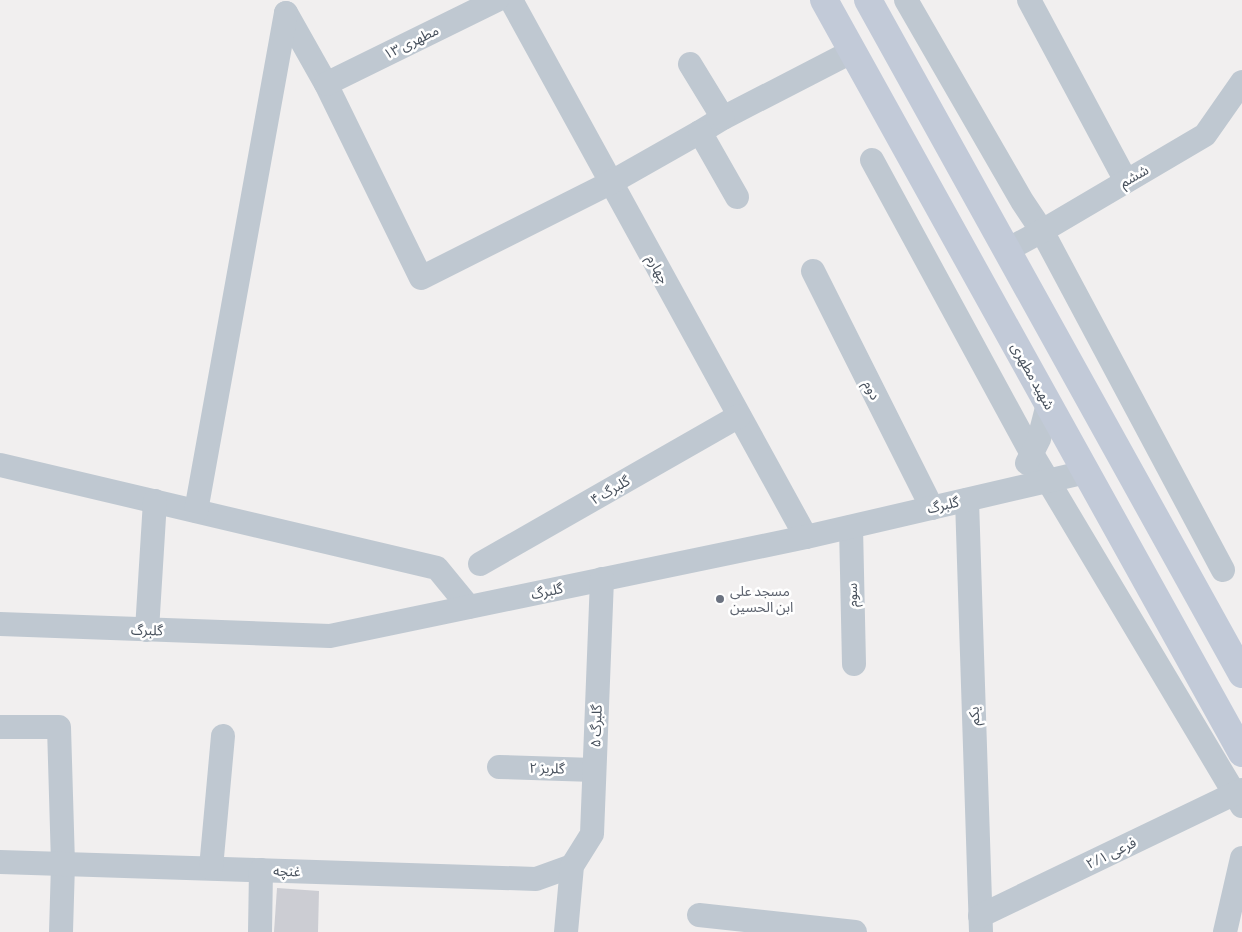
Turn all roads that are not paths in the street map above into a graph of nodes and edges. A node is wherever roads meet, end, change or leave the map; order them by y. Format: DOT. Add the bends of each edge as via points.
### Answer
graph roads {
  1 [pos="499,0"];
  2 [pos="824,0"];
  3 [pos="868,0"];
  4 [pos="906,0"];
  5 [pos="1029,0"];
  6 [pos="853,52"];
  7 [pos="690,64"];
  8 [pos="1242,82"];
  9 [pos="326,84"];
  10 [pos="723,118"];
  11 [pos="700,132"];
  12 [pos="872,160"];
  13 [pos="1126,181"];
  14 [pos="610,183"];
  15 [pos="738,197"];
  16 [pos="1042,232"];
  17 [pos="1006,250"];
  18 [pos="813,272"];
  19 [pos="1048,404"];
  20 [pos="739,416"];
  21 [pos="1032,454"];
  22 [pos="0,465"];
  23 [pos="1086,472"];
  24 [pos="1047,482"];
  25 [pos="1011,490"];
  26 [pos="967,500"];
  27 [pos="155,502"];
  28 [pos="932,508"];
  29 [pos="196,511"];
  30 [pos="851,527"];
  31 [pos="806,537"];
  32 [pos="480,564"];
  33 [pos="1223,570"];
  34 [pos="602,579"];
  35 [pos="469,607"];
  36 [pos="0,624"];
  37 [pos="147,630"];
  38 [pos="854,664"];
  39 [pos="1242,674"];
  40 [pos="0,727"];
  41 [pos="223,736"];
  42 [pos="1242,753"];
  43 [pos="499,767"];
  44 [pos="594,770"];
  45 [pos="1239,796"];
  46 [pos="1242,858"];
  47 [pos="0,862"];
  48 [pos="63,864"];
  49 [pos="572,866"];
  50 [pos="211,868"];
  51 [pos="261,870"];
  52 [pos="699,915"];
  53 [pos="981,924"];
  54 [pos="61,932"];
  55 [pos="260,932"];
  56 [pos="566,932"];
  57 [pos="854,932"];
  58 [pos="1226,932"];
  1 -- 9 [label="street, مطهری ۱۳"];
  1 -- 14 [label="street, چهارم"];
  2 -- 6 [label="street, شهید مطهری"];
  3 -- 17 [label="street"];
  4 -- 16 [label="street"];
  5 -- 13 [label="street"];
  6 -- 10 [label="street"];
  6 -- 19 [label="street, شهید مطهری"];
  7 -- 10 [label="street"];
  8 -- 13 [label="street, ششم" via="1205,135"];
  9 -- 14 [label="street" via="421,278"];
  9 -- 29 [label="street" via="286,13"];
  10 -- 11 [label="street"];
  11 -- 14 [label="street"];
  11 -- 15 [label="street"];
  12 -- 21 [label="street"];
  13 -- 16 [label="street, ششم"];
  14 -- 20 [label="street, چهارم"];
  16 -- 17 [label="street, ششم"];
  16 -- 33 [label="street"];
  17 -- 39 [label="street"];
  18 -- 28 [label="street, دوم"];
  19 -- 21 [label="street"];
  19 -- 23 [label="street, شهید مطهری"];
  20 -- 31 [label="street, چهارم"];
  20 -- 32 [label="street, گلبرگ ۴"];
  21 -- 24 [label="street"];
  21 -- 25 [label="street"];
  22 -- 27 [label="street"];
  23 -- 24 [label="street, گلبرگ"];
  23 -- 42 [label="street, شهید مطهری"];
  24 -- 25 [label="street, گلبرگ"];
  24 -- 45 [label="street"];
  25 -- 26 [label="street, گلبرگ"];
  26 -- 28 [label="street, گلبرگ"];
  26 -- 53 [label="street, یکم"];
  27 -- 29 [label="street"];
  27 -- 37 [label="street"];
  28 -- 30 [label="street, گلبرگ"];
  29 -- 35 [label="street" via="437,568"];
  30 -- 31 [label="street, گلبرگ"];
  30 -- 38 [label="street, سوم"];
  31 -- 34 [label="street, گلبرگ"];
  34 -- 35 [label="street, گلبرگ"];
  34 -- 44 [label="street, گلبرگ ۵"];
  35 -- 37 [label="street, گلبرگ" via="330,636"];
  36 -- 37 [label="street, گلبرگ"];
  40 -- 48 [label="street" via="59,727"];
  41 -- 50 [label="street"];
  43 -- 44 [label="street, گلریز ۲"];
  44 -- 49 [label="street, گلبرگ ۵" via="592,834"];
  45 -- 53 [label="street, فرعی ۲/۱"];
  46 -- 58 [label="street"];
  47 -- 48 [label="street, غنچه"];
  48 -- 50 [label="street, غنچه"];
  48 -- 54 [label="street"];
  49 -- 51 [label="street, غنچه" via="536,879"];
  49 -- 56 [label="street"];
  50 -- 51 [label="street, غنچه"];
  51 -- 55 [label="street"];
  52 -- 57 [label="street"];
}
